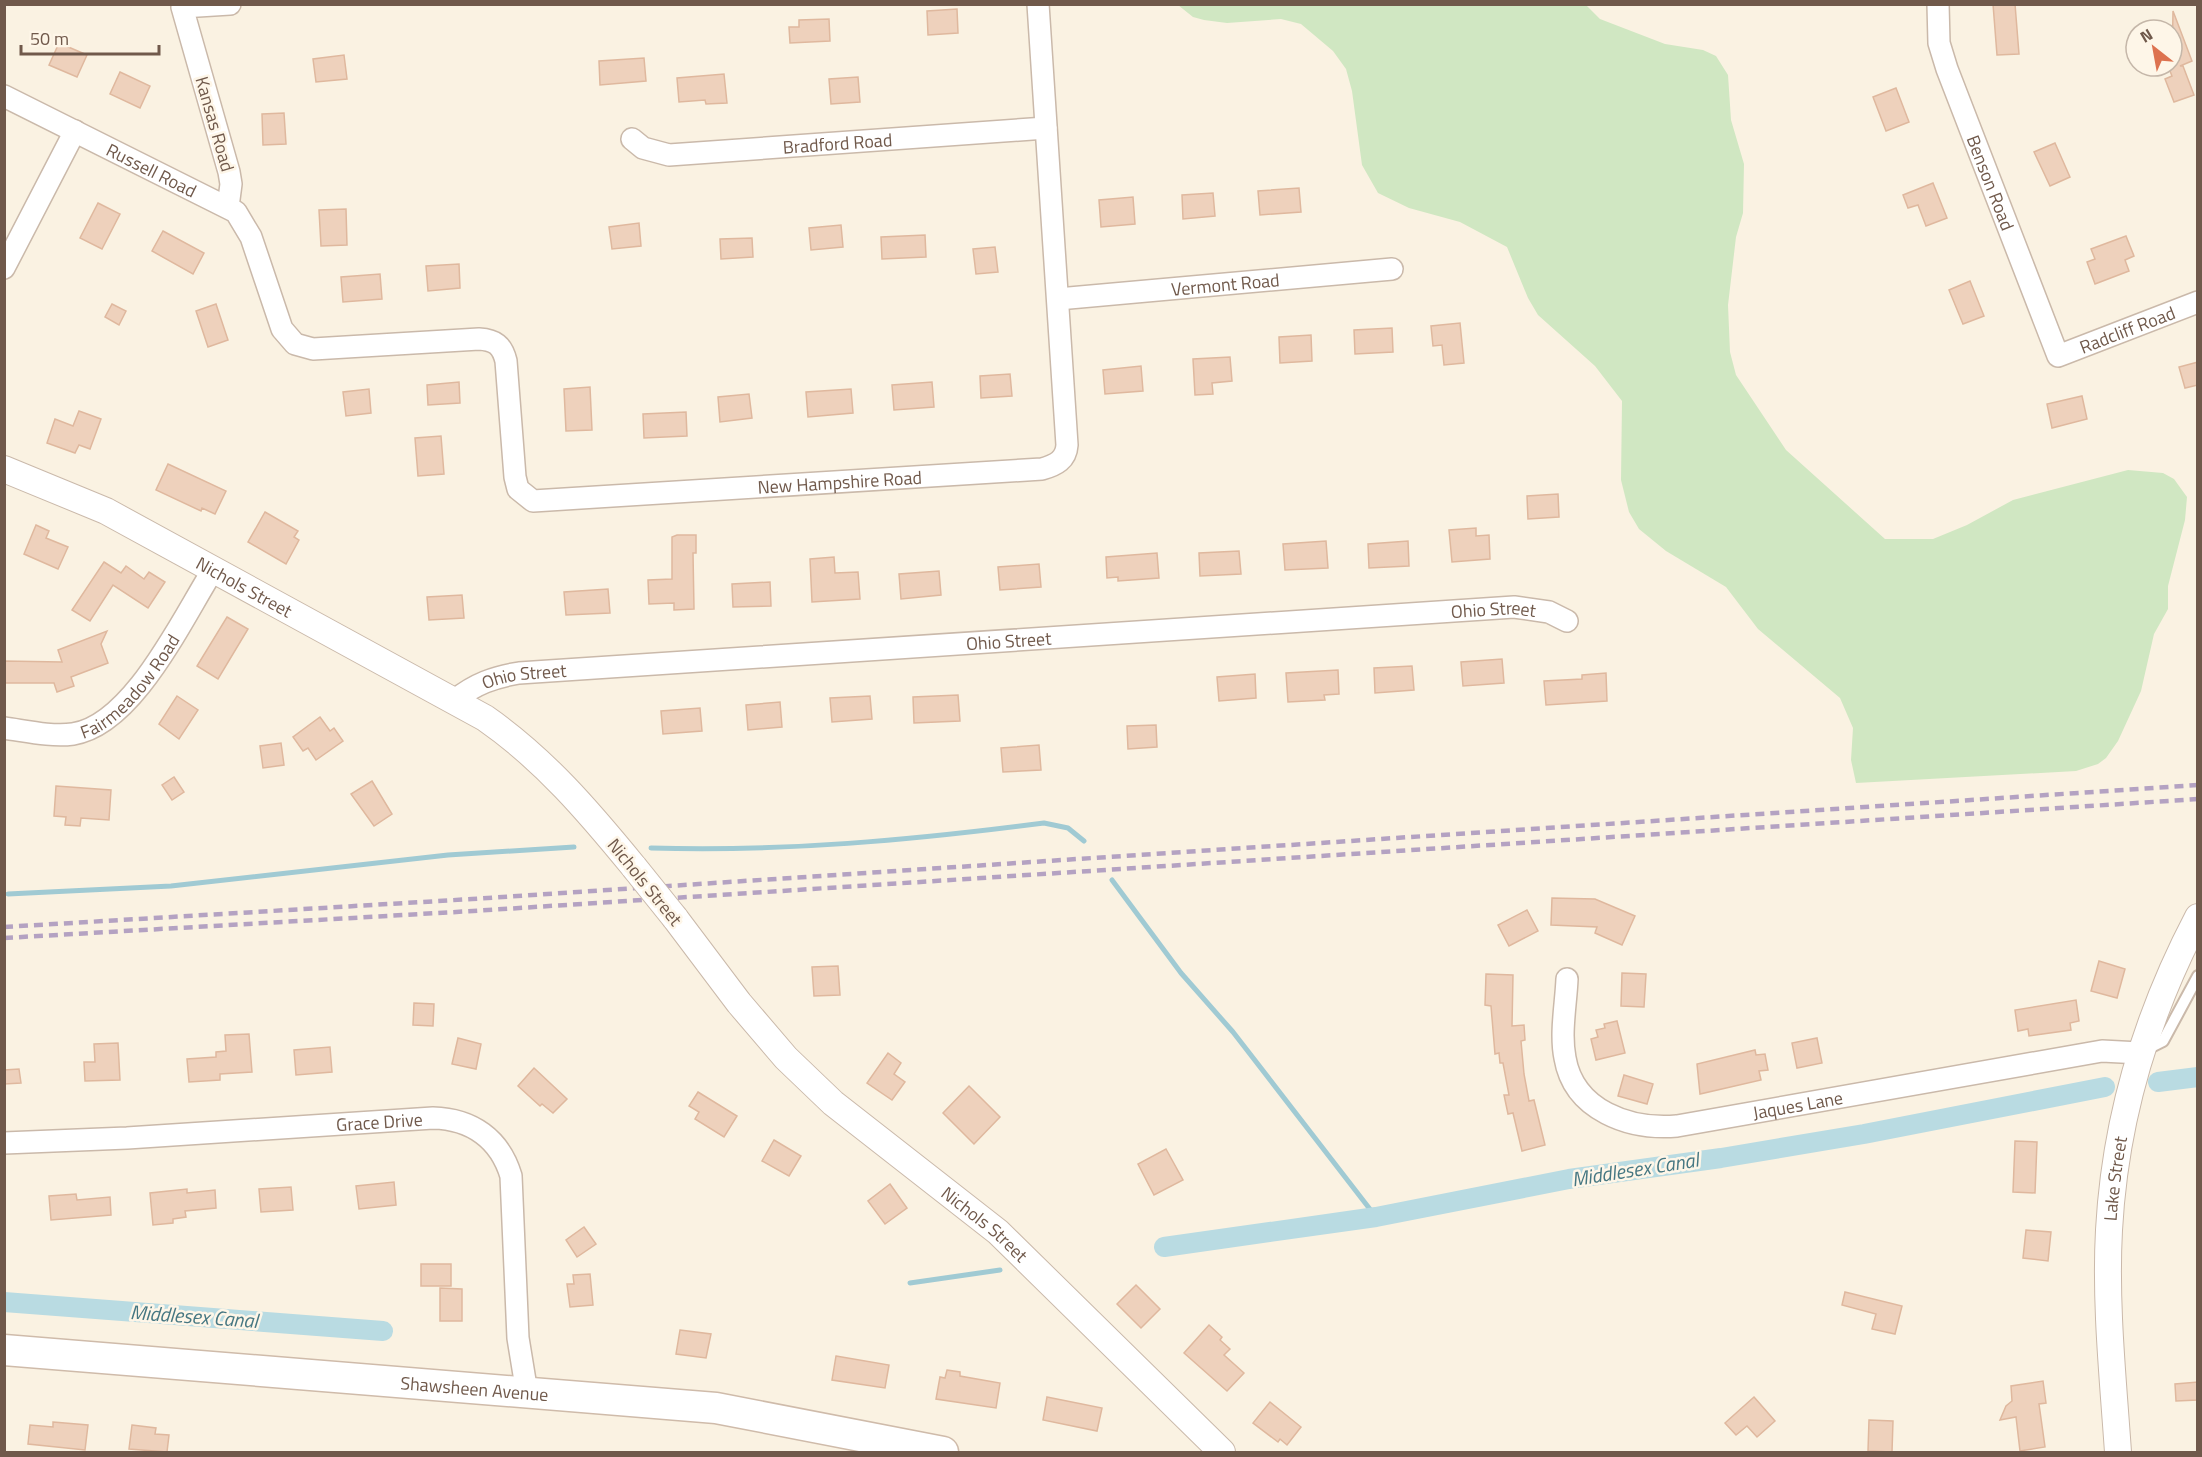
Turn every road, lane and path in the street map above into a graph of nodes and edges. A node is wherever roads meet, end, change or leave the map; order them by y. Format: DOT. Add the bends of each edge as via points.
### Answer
graph roads {
  1 [pos="230,4"];
  2 [pos="1038,4"];
  3 [pos="1938,4"];
  4 [pos="4,96"];
  5 [pos="1046,128"];
  6 [pos="75,131"];
  7 [pos="632,139"];
  8 [pos="228,207"];
  9 [pos="4,268"];
  10 [pos="1392,269"];
  11 [pos="1058,299"];
  12 [pos="2198,302"];
  13 [pos="295,344"];
  14 [pos="2058,356"];
  15 [pos="4,469"];
  16 [pos="213,570"];
  17 [pos="1567,621"];
  18 [pos="455,700"];
  19 [pos="4,728"];
  20 [pos="2198,917"];
  21 [pos="2198,976"];
  22 [pos="1567,979"];
  23 [pos="2140,1053"];
  24 [pos="4,1143"];
  25 [pos="4,1350"];
  26 [pos="527,1393"];
  27 [pos="1192,1422"];
  28 [pos="943,1452"];
  29 [pos="1205,1452"];
  30 [pos="1222,1452"];
  31 [pos="2118,1452"];
  1 -- 8 [label="street, Kansas Road" via="182,7 229,172"];
  2 -- 5 [label="street, New Hampshire Road"];
  3 -- 14 [label="street, Benson Road" via="1939,43 1947,69"];
  4 -- 6 [label="street, Russell Road"];
  5 -- 7 [label="street, Bradford Road" via="669,155 643,148"];
  5 -- 11 [label="street, New Hampshire Road"];
  6 -- 8 [label="street, Russell Road"];
  6 -- 9 [label="street"];
  8 -- 13 [label="street, Russell Road" via="247,226 282,329"];
  10 -- 11 [label="street, Vermont Road"];
  11 -- 13 [label="street, New Hampshire Road" via="1067,445 1066,453 1052,466 542,502 524,496 516,483 506,361 497,343 479,339 313,349"];
  12 -- 14 [label="street, Radcliff Road"];
  15 -- 16 [label="street, Nichols Street" via="106,512"];
  16 -- 18 [label="street, Nichols Street"];
  16 -- 19 [label="street, Fairmeadow Road" via="146,677 106,722 73,734"];
  17 -- 18 [label="street, Ohio Street" via="1549,612 1514,606 531,672 486,680"];
  18 -- 27 [label="street, Nichols Street, bridge" via="511,736 587,810 786,1058 833,1103 998,1232"];
  20 -- 23 [label="street, Lake Street" via="2157,1001"];
  21 -- 23 [label="lane" via="2163,1041"];
  22 -- 23 [label="street, Jaques Lane" via="1564,1057 1571,1074 1580,1090 1601,1110 1645,1127 1677,1126 2102,1051"];
  23 -- 31 [label="street, Lake Street" via="2117,1158 2109,1228"];
  24 -- 26 [label="street, Grace Drive" via="433,1118 472,1126 501,1152 511,1176 518,1338"];
  25 -- 26 [label="main road, Shawsheen Avenue"];
  26 -- 28 [label="main road, Shawsheen Avenue" via="716,1408"];
  27 -- 29 [label="street, Nichols Street"];
  27 -- 30 [label="street, Nichols Street"];
}
